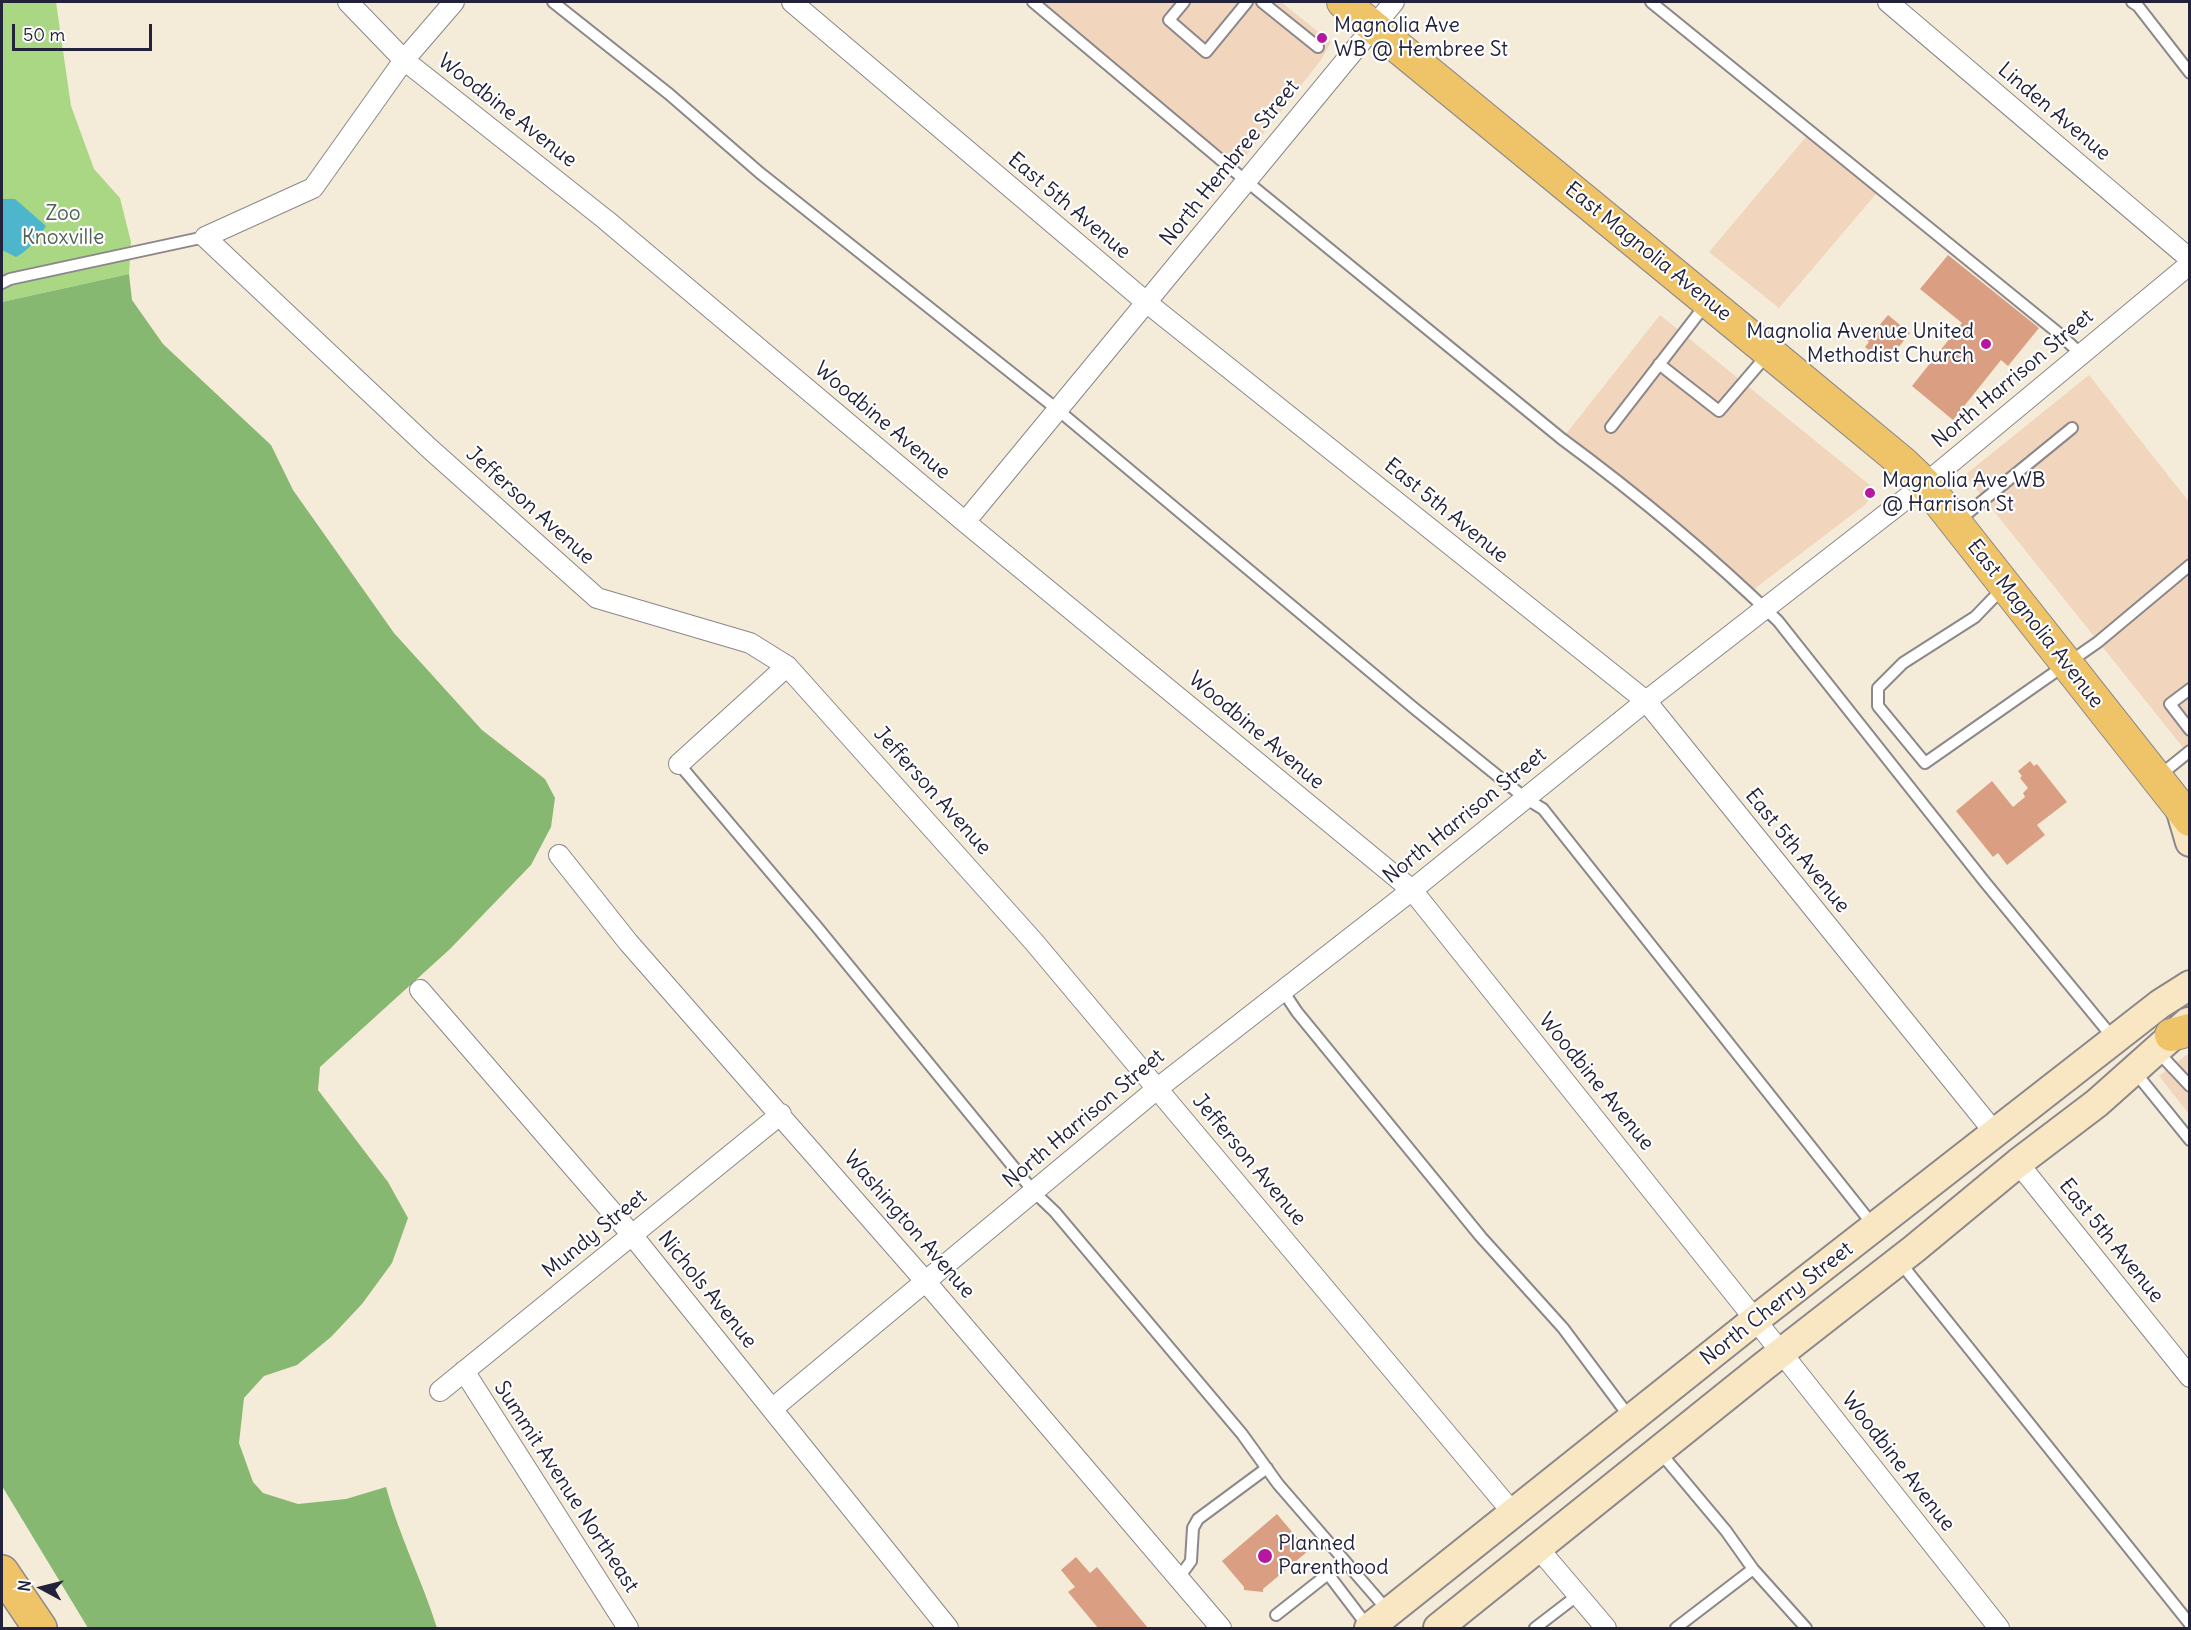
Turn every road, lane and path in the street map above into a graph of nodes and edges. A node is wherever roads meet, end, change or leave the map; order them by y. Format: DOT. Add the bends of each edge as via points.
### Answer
graph roads {
  1 [pos="348,2"];
  2 [pos="454,2"];
  3 [pos="554,2"];
  4 [pos="792,2"];
  5 [pos="1033,2"];
  6 [pos="1184,2"];
  7 [pos="1246,2"];
  8 [pos="1262,2"];
  9 [pos="1343,2"];
  10 [pos="1394,2"];
  11 [pos="1651,2"];
  12 [pos="1888,2"];
  13 [pos="2132,2"];
  14 [pos="1374,27"];
  15 [pos="1318,47"];
  16 [pos="404,60"];
  17 [pos="2190,73"];
  18 [pos="1247,180"];
  19 [pos="205,237"];
  20 [pos="2190,259"];
  21 [pos="2190,264"];
  22 [pos="2,283"];
  23 [pos="1708,301"];
  24 [pos="1146,302"];
  25 [pos="1769,352"];
  26 [pos="2080,354"];
  27 [pos="1659,364"];
  28 [pos="1058,410"];
  29 [pos="1611,427"];
  30 [pos="2072,428"];
  31 [pos="1925,484"];
  32 [pos="965,522"];
  33 [pos="1956,523"];
  34 [pos="2190,565"];
  35 [pos="2005,586"];
  36 [pos="1765,609"];
  37 [pos="2067,664"];
  38 [pos="787,666"];
  39 [pos="2190,689"];
  40 [pos="1646,701"];
  41 [pos="2190,730"];
  42 [pos="2190,751"];
  43 [pos="679,764"];
  44 [pos="2157,778"];
  45 [pos="1525,798"];
  46 [pos="2185,814"];
  47 [pos="2190,842"];
  48 [pos="559,855"];
  49 [pos="1412,890"];
  50 [pos="2190,966"];
  51 [pos="2190,985"];
  52 [pos="420,990"];
  53 [pos="1283,991"];
  54 [pos="2160,1004"];
  55 [pos="2176,1034"];
  56 [pos="2114,1039"];
  57 [pos="2134,1070"];
  58 [pos="2190,1086"];
  59 [pos="1158,1089"];
  60 [pos="781,1114"];
  61 [pos="1995,1133"];
  62 [pos="2190,1140"];
  63 [pos="2018,1163"];
  64 [pos="1034,1192"];
  65 [pos="1875,1228"];
  66 [pos="632,1235"];
  67 [pos="1899,1261"];
  68 [pos="926,1282"];
  69 [pos="1755,1320"];
  70 [pos="1781,1352"];
  71 [pos="464,1371"];
  72 [pos="2190,1377"];
  73 [pos="440,1391"];
  74 [pos="772,1409"];
  75 [pos="1631,1419"];
  76 [pos="1659,1451"];
  77 [pos="1267,1468"];
  78 [pos="1514,1513"];
  79 [pos="1538,1548"];
  80 [pos="1753,1569"];
  81 [pos="2,1572"];
  82 [pos="1178,1579"];
  83 [pos="1578,1596"];
  84 [pos="1276,1615"];
  85 [pos="1376,1623"];
  86 [pos="2190,1624"];
  87 [pos="941,1626"];
  88 [pos="40,1629"];
  89 [pos="628,1629"];
  90 [pos="1221,1629"];
  91 [pos="1438,1629"];
  92 [pos="1535,1629"];
  93 [pos="1606,1629"];
  94 [pos="1676,1629"];
  95 [pos="1806,1629"];
  96 [pos="1999,1629"];
  1 -- 16 [label="street, Woodbine Avenue"];
  2 -- 16 [label="street"];
  3 -- 28 [label="lane" via="760,173"];
  4 -- 24 [label="street, East 5th Avenue"];
  5 -- 18 [label="lane"];
  6 -- 7 [label="lane" via="1168,20 1206,52"];
  8 -- 15 [label="lane"];
  9 -- 14 [label="main road, East Magnolia Avenue"];
  10 -- 14 [label="street, North Hembree Street"];
  11 -- 26 [label="lane" via="2040,317"];
  12 -- 20 [label="street, Linden Avenue"];
  13 -- 17 [label="lane"];
  14 -- 18 [label="street, North Hembree Street"];
  14 -- 23 [label="main road, East Magnolia Avenue"];
  16 -- 19 [label="street" via="313,188"];
  16 -- 32 [label="street, Woodbine Avenue" via="606,220"];
  18 -- 24 [label="street, North Hembree Street"];
  18 -- 36 [label="lane" via="1562,439 1604,469"];
  19 -- 22 [label="lane"];
  19 -- 38 [label="street, Jefferson Avenue" via="429,448 597,598 750,643"];
  21 -- 26 [label="street, North Harrison Street"];
  23 -- 25 [label="main road, East Magnolia Avenue"];
  23 -- 27 [label="lane"];
  24 -- 28 [label="street, North Hembree Street"];
  24 -- 40 [label="street, East 5th Avenue"];
  25 -- 27 [label="lane" via="1719,411"];
  25 -- 31 [label="main road, East Magnolia Avenue"];
  26 -- 31 [label="street, North Harrison Street"];
  27 -- 29 [label="lane"];
  28 -- 32 [label="street, North Hembree Street"];
  28 -- 45 [label="lane"];
  30 -- 33 [label="lane"];
  31 -- 33 [label="main road, East Magnolia Avenue"];
  31 -- 36 [label="street, North Harrison Street"];
  32 -- 49 [label="street, Woodbine Avenue"];
  33 -- 35 [label="main road, East Magnolia Avenue"];
  34 -- 37 [label="lane"];
  35 -- 37 [label="main road, East Magnolia Avenue"];
  35 -- 37 [label="lane" via="1975,617 1903,663 1878,688 1878,706 1925,763"];
  36 -- 40 [label="street, North Harrison Street"];
  36 -- 56 [label="lane"];
  37 -- 44 [label="main road, East Magnolia Avenue"];
  38 -- 43 [label="street"];
  38 -- 59 [label="street, Jefferson Avenue" via="1034,942"];
  39 -- 41 [label="lane" via="2170,704"];
  40 -- 45 [label="street, North Harrison Street"];
  40 -- 61 [label="street, East 5th Avenue"];
  42 -- 44 [label="lane"];
  43 -- 64 [label="lane"];
  44 -- 46 [label="main road, East Magnolia Avenue"];
  45 -- 49 [label="street, North Harrison Street"];
  45 -- 65 [label="lane" via="1543,809"];
  46 -- 47 [label="main road"];
  48 -- 60 [label="street, Washington Avenue" via="628,942"];
  49 -- 53 [label="street, North Harrison Street"];
  49 -- 69 [label="street, Woodbine Avenue"];
  50 -- 54 [label="main road"];
  51 -- 54 [label="main road, North Cherry Street"];
  52 -- 66 [label="street, Nichols Avenue"];
  53 -- 59 [label="street, North Harrison Street"];
  53 -- 75 [label="lane" via="1474,1228 1563,1328"];
  54 -- 56 [label="main road, North Cherry Street"];
  55 -- 57 [label="main road, North Cherry Street"];
  55 -- 58 [label="lane"];
  56 -- 61 [label="main road, North Cherry Street"];
  57 -- 62 [label="lane"];
  57 -- 63 [label="main road, North Cherry Street"];
  59 -- 64 [label="street, North Harrison Street"];
  59 -- 78 [label="street, Jefferson Avenue"];
  60 -- 66 [label="street, Mundy Street"];
  60 -- 68 [label="street, Washington Avenue"];
  61 -- 65 [label="main road, North Cherry Street"];
  63 -- 67 [label="main road, North Cherry Street"];
  63 -- 72 [label="street, East 5th Avenue"];
  64 -- 68 [label="street, North Harrison Street"];
  64 -- 77 [label="lane" via="1055,1212"];
  65 -- 69 [label="main road, North Cherry Street"];
  66 -- 71 [label="street, Mundy Street"];
  66 -- 74 [label="street, Nichols Avenue"];
  67 -- 70 [label="main road, North Cherry Street"];
  67 -- 86 [label="lane"];
  68 -- 74 [label="street, North Harrison Street"];
  68 -- 82 [label="street, Washington Avenue"];
  69 -- 70 [label="street, Woodbine Avenue"];
  69 -- 75 [label="main road, North Cherry Street"];
  70 -- 76 [label="main road, North Cherry Street"];
  70 -- 96 [label="street, Woodbine Avenue"];
  71 -- 73 [label="street, Mundy Street"];
  71 -- 89 [label="street, Summit Avenue Northeast"];
  74 -- 87 [label="street, Nichols Avenue"];
  75 -- 78 [label="main road, North Cherry Street"];
  76 -- 79 [label="main road, North Cherry Street"];
  76 -- 80 [label="lane"];
  77 -- 82 [label="lane" via="1197,1519 1191,1561"];
  77 -- 85 [label="lane" via="1342,1559"];
  78 -- 85 [label="main road, North Cherry Street"];
  79 -- 83 [label="street"];
  79 -- 91 [label="main road, North Cherry Street"];
  80 -- 94 [label="lane"];
  80 -- 95 [label="lane"];
  81 -- 88 [label="highway"];
  82 -- 90 [label="street, Washington Avenue"];
  83 -- 92 [label="lane"];
  83 -- 93 [label="street"];
  84 -- 85 [label="lane" via="1328,1574"];
}
